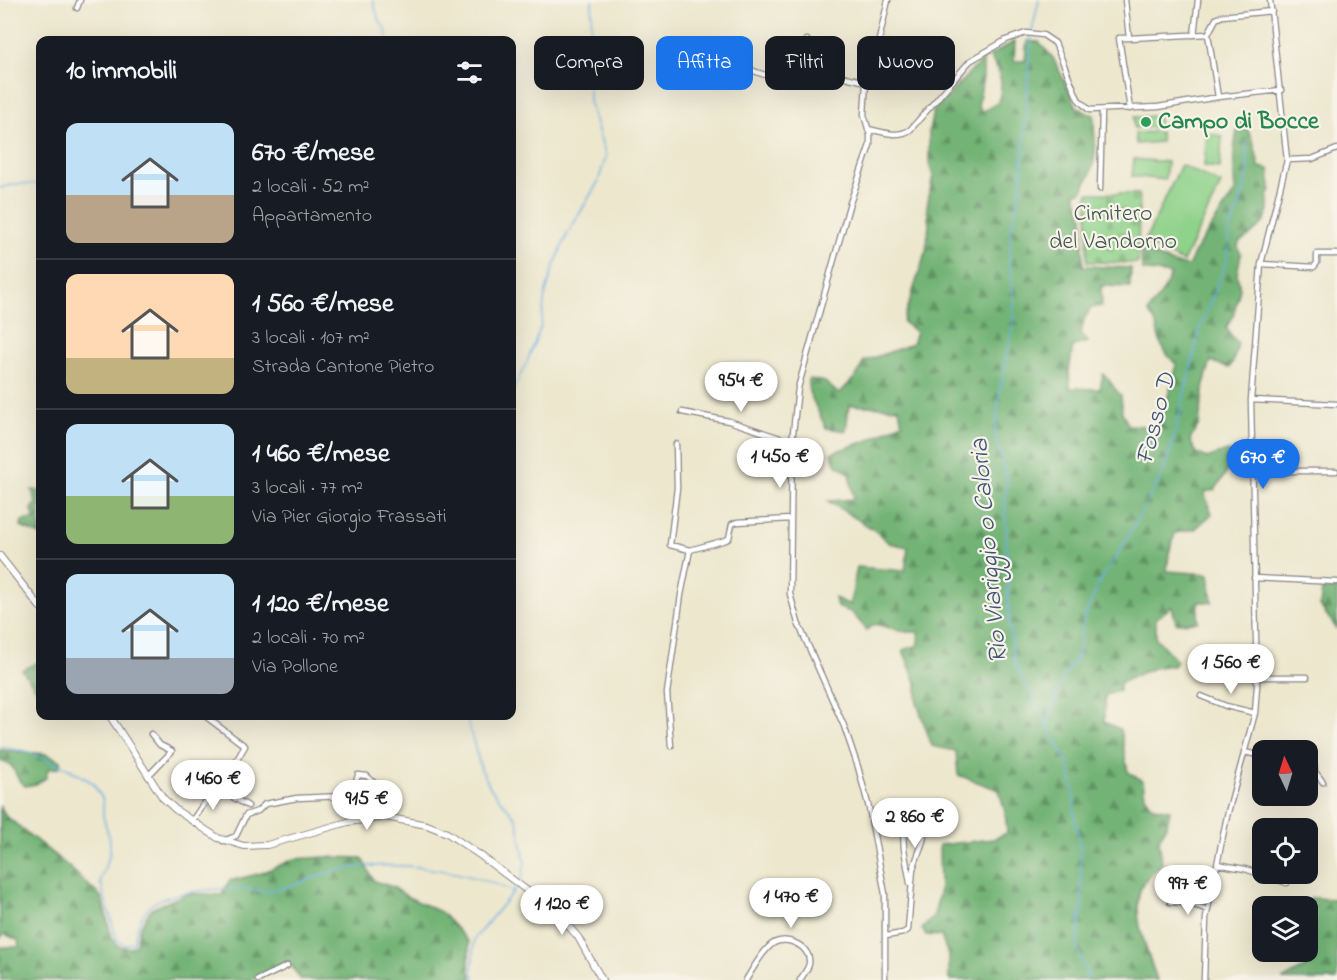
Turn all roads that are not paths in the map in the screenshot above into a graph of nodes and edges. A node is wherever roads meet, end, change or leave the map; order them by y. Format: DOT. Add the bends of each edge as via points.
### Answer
graph roads {
  1 [pos="80,0"];
  2 [pos="888,0"];
  3 [pos="1125,0"];
  4 [pos="1198,0"];
  5 [pos="1270,0"];
  6 [pos="77,8"];
  7 [pos="1272,11"];
  8 [pos="1208,34"];
  9 [pos="1194,35"];
  10 [pos="880,36"];
  11 [pos="1129,38"];
  12 [pos="866,90"];
  13 [pos="1281,90"];
  14 [pos="1218,97"];
  15 [pos="1130,109"];
  16 [pos="1102,111"];
  17 [pos="868,129"];
  18 [pos="1337,149"];
  19 [pos="1287,160"];
  20 [pos="1100,189"];
  21 [pos="1337,254"];
  22 [pos="1261,264"];
  23 [pos="1251,400"];
  24 [pos="1337,404"];
  25 [pos="682,412"];
  26 [pos="792,442"];
  27 [pos="676,444"];
  28 [pos="1252,467"];
  29 [pos="1336,471"];
  30 [pos="791,519"];
  31 [pos="690,550"];
  32 [pos="0,556"];
  33 [pos="1254,578"];
  34 [pos="1337,582"];
  35 [pos="36,602"];
  36 [pos="1257,677"];
  37 [pos="1307,677"];
  38 [pos="1201,696"];
  39 [pos="1255,712"];
  40 [pos="113,720"];
  41 [pos="210,720"];
  42 [pos="151,734"];
  43 [pos="671,746"];
  44 [pos="1245,752"];
  45 [pos="1252,754"];
  46 [pos="1318,775"];
  47 [pos="148,776"];
  48 [pos="1323,782"];
  49 [pos="217,788"];
  50 [pos="248,806"];
  51 [pos="930,807"];
  52 [pos="902,816"];
  53 [pos="367,819"];
  54 [pos="192,821"];
  55 [pos="221,839"];
  56 [pos="1217,864"];
  57 [pos="1252,871"];
  58 [pos="910,884"];
  59 [pos="1170,903"];
  60 [pos="1208,910"];
  61 [pos="886,936"];
  62 [pos="286,966"];
  63 [pos="258,980"];
  64 [pos="602,980"];
  65 [pos="746,980"];
  66 [pos="800,980"];
  67 [pos="885,980"];
  68 [pos="1204,980"];
  1 -- 6 [label="street"];
  2 -- 10 [label="street"];
  3 -- 11 [label="street"];
  4 -- 9 [label="street"];
  5 -- 7 [label="street"];
  7 -- 8 [label="street" via="1222,16"];
  7 -- 13 [label="street"];
  8 -- 9 [label="street"];
  8 -- 14 [label="street"];
  9 -- 11 [label="street"];
  11 -- 15 [label="street" via="1119,38"];
  12 -- 17 [label="street" via="864,115"];
  13 -- 14 [label="street"];
  13 -- 19 [label="street"];
  14 -- 15 [label="street"];
  15 -- 16 [label="street"];
  16 -- 17 [label="street" via="1089,110 1078,99 1055,43 1026,33 1006,39 970,61 910,130 896,135"];
  16 -- 20 [label="street"];
  17 -- 26 [label="street" via="870,145 798,388"];
  18 -- 19 [label="street" via="1312,159"];
  19 -- 22 [label="street"];
  21 -- 22 [label="street" via="1317,254 1314,267"];
  22 -- 23 [label="street"];
  23 -- 24 [label="street"];
  23 -- 28 [label="street"];
  25 -- 26 [label="street" via="729,421"];
  26 -- 30 [label="street"];
  27 -- 31 [label="street" via="677,488 670,546"];
  28 -- 29 [label="street"];
  28 -- 33 [label="street"];
  30 -- 31 [label="street" via="737,522 732,524 726,540"];
  30 -- 61 [label="street" via="790,594 798,623 858,766 878,851"];
  31 -- 43 [label="street" via="667,693"];
  32 -- 35 [label="street"];
  33 -- 34 [label="street"];
  33 -- 36 [label="street"];
  36 -- 37 [label="street"];
  36 -- 39 [label="street"];
  38 -- 39 [label="street"];
  39 -- 44 [label="street"];
  40 -- 47 [label="street"];
  41 -- 49 [label="street" via="245,746"];
  42 -- 47 [label="street" via="172,752"];
  44 -- 45 [label="street"];
  44 -- 56 [label="street"];
  46 -- 48 [label="street"];
  47 -- 54 [label="street" via="163,798"];
  49 -- 50 [label="street"];
  49 -- 54 [label="street"];
  51 -- 58 [label="street"];
  52 -- 58 [label="street"];
  53 -- 55 [label="street" via="267,845 244,846"];
  53 -- 55 [label="street" via="374,783 367,776 358,775 354,788 344,796 265,804 246,815 236,837"];
  53 -- 64 [label="street" via="406,820 447,833 570,926"];
  54 -- 55 [label="street"];
  56 -- 57 [label="street"];
  56 -- 60 [label="street"];
  58 -- 61 [label="street" via="908,930"];
  59 -- 60 [label="street" via="1188,903"];
  60 -- 68 [label="street"];
  61 -- 67 [label="street"];
  62 -- 63 [label="street"];
  65 -- 66 [label="street" via="771,944 787,940 804,948 809,958"];
}
